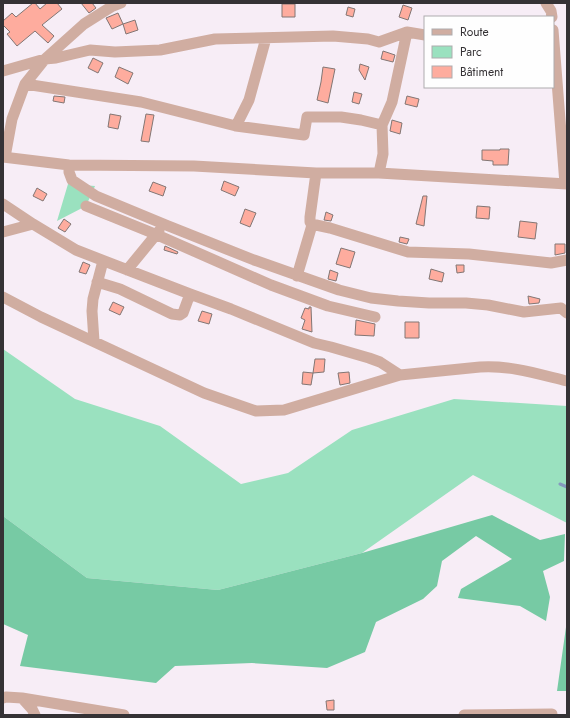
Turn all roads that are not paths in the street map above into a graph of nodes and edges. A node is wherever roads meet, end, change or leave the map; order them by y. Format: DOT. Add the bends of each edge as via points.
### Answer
graph roads {
  1 [pos="121,3"];
  2 [pos="546,3"];
  3 [pos="552,16"];
  4 [pos="407,32"];
  5 [pos="424,35"];
  6 [pos="266,38"];
  7 [pos="554,42"];
  8 [pos="45,59"];
  9 [pos="3,71"];
  10 [pos="25,84"];
  11 [pos="382,125"];
  12 [pos="236,126"];
  13 [pos="4,157"];
  14 [pos="69,165"];
  15 [pos="316,173"];
  16 [pos="379,173"];
  17 [pos="566,184"];
  18 [pos="3,204"];
  19 [pos="86,206"];
  20 [pos="33,224"];
  21 [pos="166,225"];
  22 [pos="312,225"];
  23 [pos="3,232"];
  24 [pos="155,234"];
  25 [pos="567,260"];
  26 [pos="103,261"];
  27 [pos="127,270"];
  28 [pos="297,276"];
  29 [pos="97,282"];
  30 [pos="190,294"];
  31 [pos="3,297"];
  32 [pos="567,313"];
  33 [pos="375,317"];
  34 [pos="94,341"];
  35 [pos="400,375"];
  36 [pos="567,381"];
  37 [pos="3,698"];
  38 [pos="22,698"];
  39 [pos="552,714"];
  40 [pos="35,715"];
  41 [pos="124,715"];
  42 [pos="464,715"];
  1 -- 8 [label="street" via="84,24"];
  2 -- 3 [label="street"];
  4 -- 5 [label="street"];
  4 -- 6 [label="street" via="378,42 333,36"];
  4 -- 11 [label="street" via="392,102"];
  6 -- 8 [label="street" via="215,39 160,50 90,50"];
  6 -- 12 [label="street" via="249,100"];
  7 -- 17 [label="street"];
  8 -- 9 [label="street"];
  8 -- 10 [label="street"];
  10 -- 12 [label="street" via="141,102"];
  10 -- 13 [label="street" via="12,119"];
  11 -- 12 [label="street" via="331,116 308,117 304,135"];
  11 -- 16 [label="street" via="383,154"];
  13 -- 14 [label="street"];
  14 -- 15 [label="street" via="194,166"];
  14 -- 21 [label="street" via="72,180 96,196"];
  15 -- 16 [label="street"];
  15 -- 22 [label="street" via="310,217"];
  16 -- 17 [label="street"];
  18 -- 20 [label="street"];
  19 -- 24 [label="street"];
  20 -- 23 [label="street"];
  20 -- 26 [label="street" via="76,250"];
  21 -- 24 [label="street"];
  21 -- 28 [label="street"];
  22 -- 25 [label="street" via="316,224 408,252 469,254 551,263"];
  22 -- 28 [label="street"];
  24 -- 27 [label="street"];
  24 -- 33 [label="street" via="271,285 328,306"];
  26 -- 27 [label="street"];
  26 -- 29 [label="street"];
  27 -- 30 [label="street"];
  28 -- 32 [label="street" via="371,298 488,305 524,312 561,308"];
  29 -- 30 [label="street" via="120,289 172,314 183,313"];
  29 -- 34 [label="street" via="92,311"];
  30 -- 35 [label="street" via="314,343 380,362"];
  31 -- 34 [label="street"];
  34 -- 35 [label="street" via="204,394 256,411 284,410"];
  35 -- 36 [label="street" via="492,366 535,372"];
  37 -- 38 [label="street"];
  38 -- 40 [label="street"];
  38 -- 41 [label="street"];
  39 -- 42 [label="street"];
}
